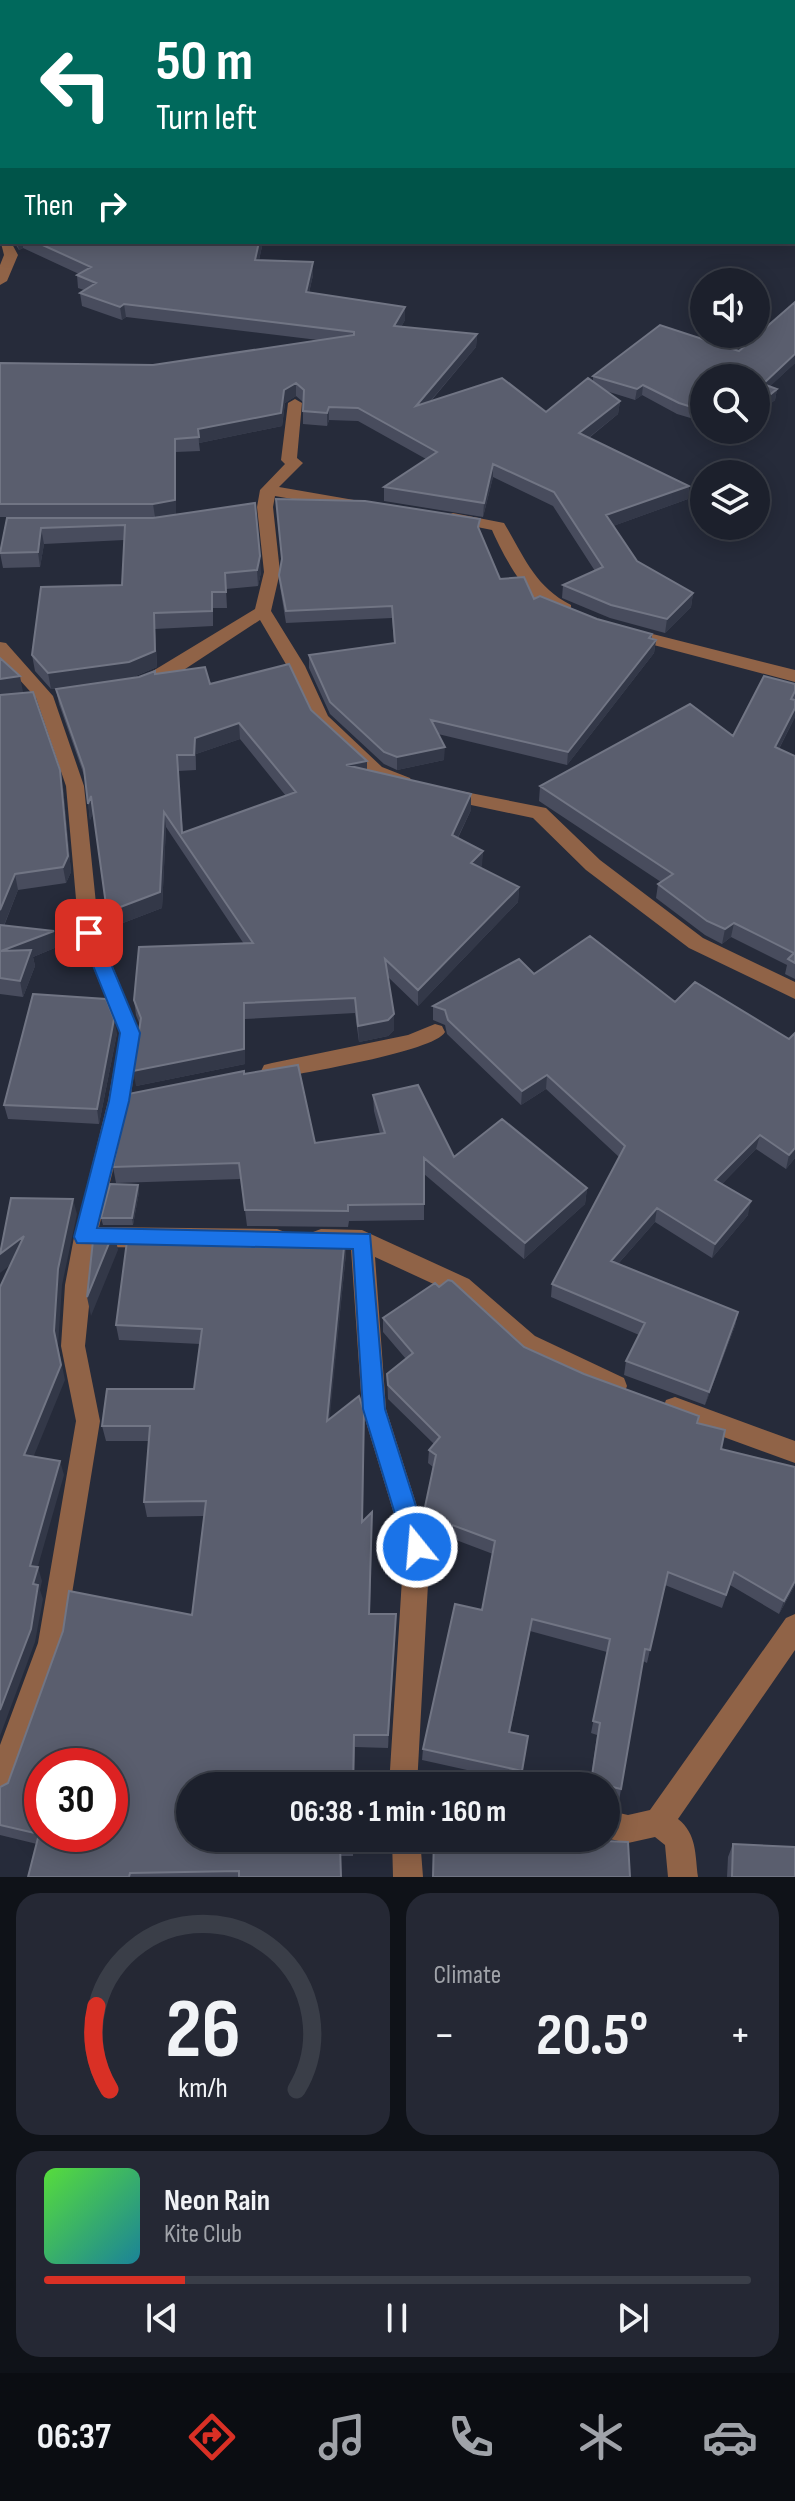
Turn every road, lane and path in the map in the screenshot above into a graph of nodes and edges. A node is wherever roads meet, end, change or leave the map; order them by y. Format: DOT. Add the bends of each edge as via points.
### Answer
graph roads {
  1 [pos="5,244"];
  2 [pos="0,281"];
  3 [pos="295,403"];
  4 [pos="261,502"];
  5 [pos="367,507"];
  6 [pos="440,516"];
  7 [pos="263,611"];
  8 [pos="589,619"];
  9 [pos="618,630"];
  10 [pos="0,647"];
  11 [pos="795,676"];
  12 [pos="121,687"];
  13 [pos="795,991"];
  14 [pos="435,1032"];
  15 [pos="250,1075"];
  16 [pos="148,1095"];
  17 [pos="119,1101"];
  18 [pos="85,1237"];
  19 [pos="362,1240"];
  20 [pos="631,1392"];
  21 [pos="658,1402"];
  22 [pos="795,1452"];
  23 [pos="795,1627"];
  24 [pos="404,1772"];
  25 [pos="0,1784"];
  26 [pos="659,1822"];
  27 [pos="620,1827"];
  28 [pos="407,1852"];
  29 [pos="408,1877"];
  30 [pos="683,1877"];
  1 -- 2 [label="street" via="11,262"];
  3 -- 4 [label="street" via="289,460 295,463"];
  4 -- 5 [label="street"];
  4 -- 7 [label="street" via="272,572"];
  6 -- 8 [label="street" via="498,526 521,571 545,601"];
  7 -- 12 [label="street" via="170,671"];
  7 -- 13 [label="street" via="320,719 376,771 483,804 539,813 593,865 696,943"];
  9 -- 11 [label="street"];
  10 -- 17 [label="street" via="44,696 75,786 89,933 130,1033"];
  14 -- 15 [label="street" via="412,1042"];
  16 -- 17 [label="street"];
  17 -- 18 [label="street"];
  18 -- 19 [label="street"];
  18 -- 25 [label="street" via="73,1346 88,1421 51,1643"];
  19 -- 20 [label="street" via="461,1286 527,1343"];
  19 -- 24 [label="street" via="374,1409 417,1547"];
  21 -- 22 [label="street"];
  23 -- 26 [label="street"];
  26 -- 27 [label="street"];
  26 -- 30 [label="street" via="679,1838"];
  28 -- 29 [label="street"];
}
